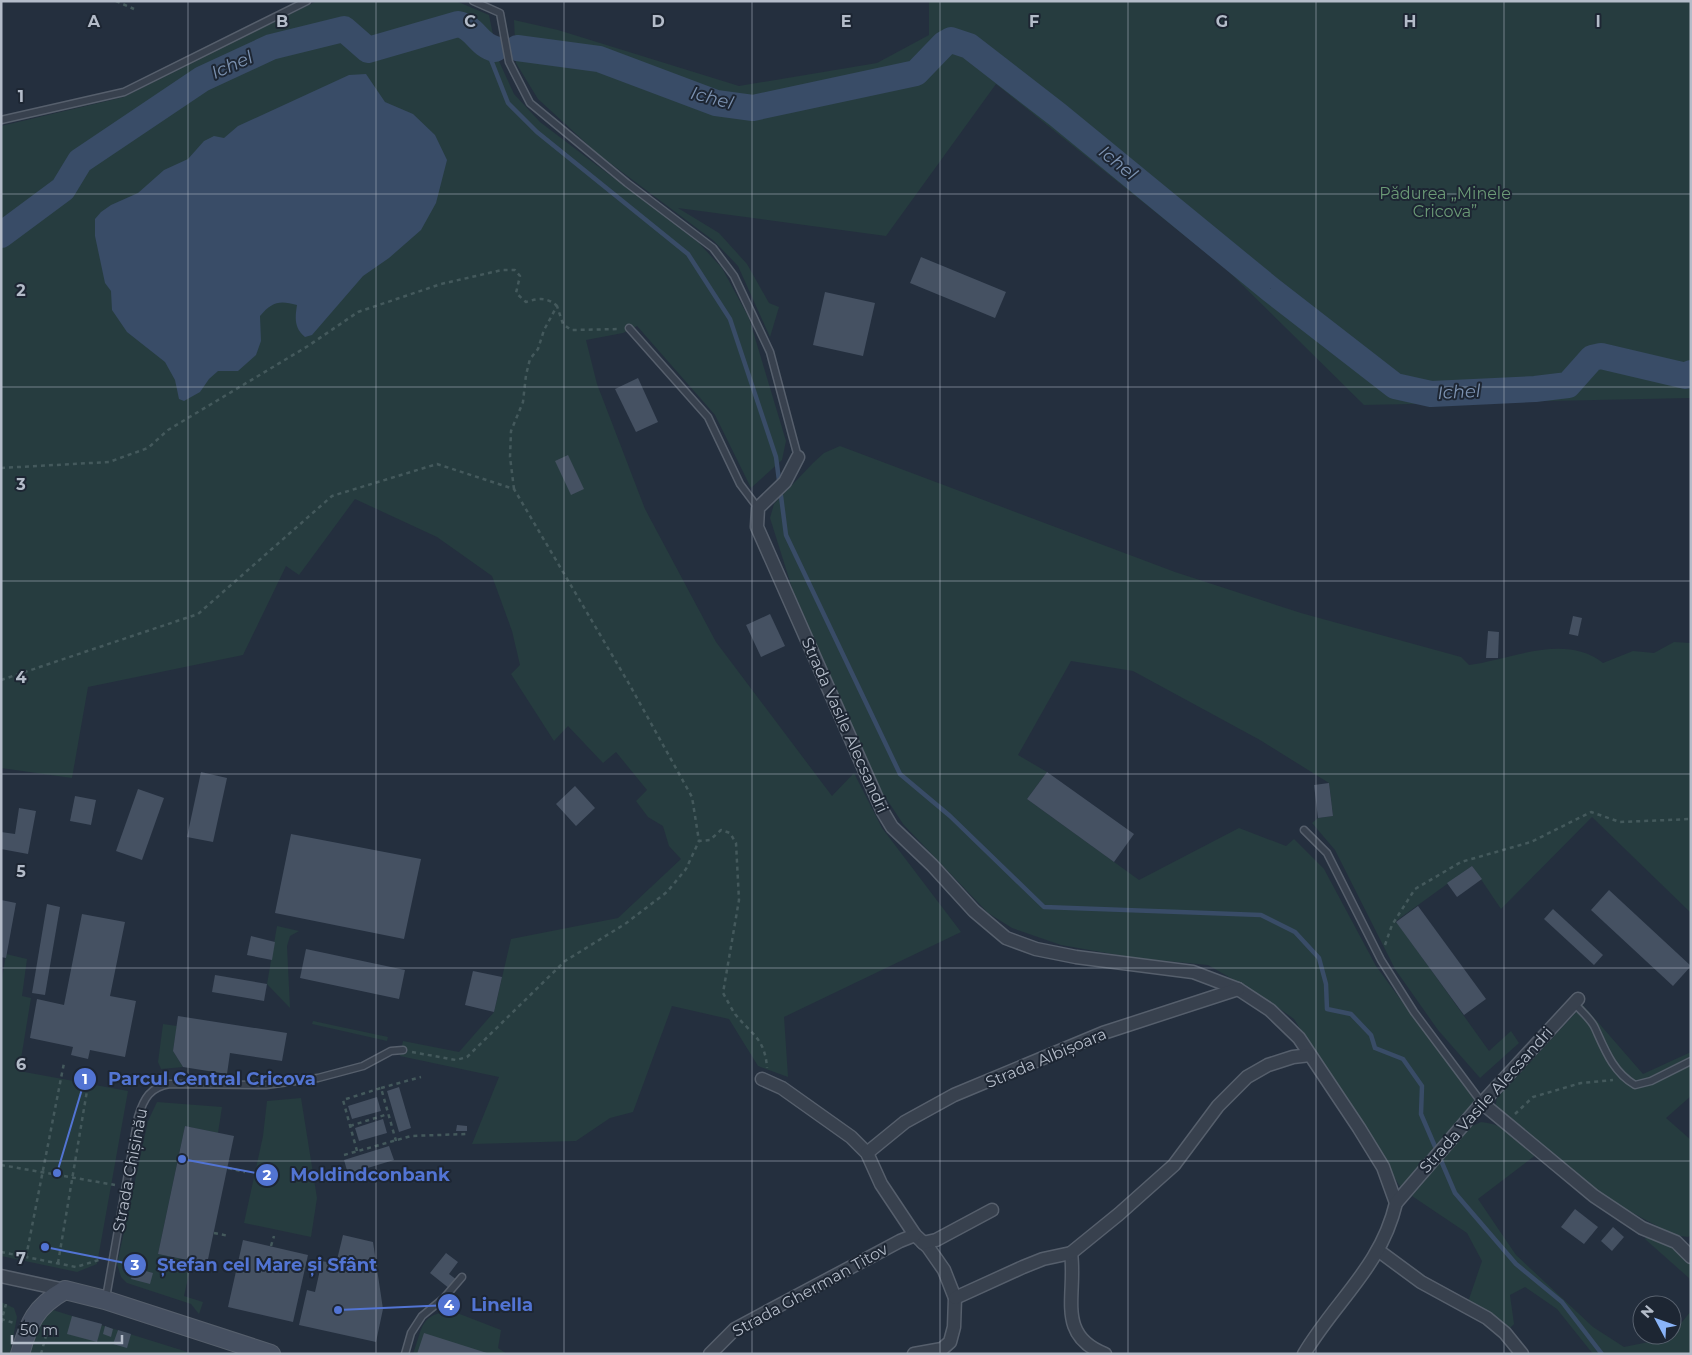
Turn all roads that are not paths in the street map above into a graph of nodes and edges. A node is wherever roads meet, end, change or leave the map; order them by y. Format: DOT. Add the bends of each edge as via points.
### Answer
graph roads {
  1 [pos="307,1"];
  2 [pos="473,1"];
  3 [pos="1,120"];
  4 [pos="629,328"];
  5 [pos="798,458"];
  6 [pos="758,508"];
  7 [pos="1304,830"];
  8 [pos="1238,990"];
  9 [pos="1576,1001"];
  10 [pos="403,1050"];
  11 [pos="1310,1055"];
  12 [pos="1691,1061"];
  13 [pos="765,1080"];
  14 [pos="1482,1103"];
  15 [pos="866,1153"];
  16 [pos="1396,1203"];
  17 [pos="992,1210"];
  18 [pos="919,1239"];
  19 [pos="1379,1250"];
  20 [pos="1071,1253"];
  21 [pos="1691,1258"];
  22 [pos="1,1276"];
  23 [pos="462,1277"];
  24 [pos="65,1290"];
  25 [pos="955,1298"];
  26 [pos="105,1300"];
  27 [pos="20,1354"];
  28 [pos="271,1354"];
  29 [pos="405,1354"];
  30 [pos="710,1354"];
  31 [pos="914,1354"];
  32 [pos="1105,1354"];
  33 [pos="1304,1354"];
  34 [pos="1522,1354"];
  1 -- 3 [label="lane" via="124,92"];
  2 -- 5 [label="lane" via="500,12 509,62 530,103 713,248 734,276 770,352"];
  4 -- 6 [label="lane" via="708,417 740,484"];
  5 -- 6 [label="street" via="785,482"];
  6 -- 8 [label="street, Strada Vasile Alecsandri" via="757,526 886,819 974,911 1006,938 1036,949 1193,972"];
  7 -- 14 [label="lane" via="1327,853 1381,960 1414,1012"];
  8 -- 11 [label="street, Strada Vasile Alecsandri" via="1284,1022"];
  8 -- 15 [label="street, Strada Albișoara" via="1103,1033 954,1095 905,1122"];
  9 -- 12 [label="lane" via="1594,1026 1602,1048 1624,1079 1635,1085 1651,1081"];
  9 -- 14 [label="street, Strada Vasile Alecsandri"];
  10 -- 26 [label="lane, Strada Chișinău" via="391,1051 363,1066 318,1078 266,1085 170,1084 158,1086 148,1093 142,1104"];
  11 -- 16 [label="street, Strada Vasile Alecsandri" via="1382,1167"];
  11 -- 20 [label="street" via="1268,1065 1247,1077 1218,1106 1174,1165"];
  13 -- 15 [label="street" via="782,1088 851,1137"];
  14 -- 16 [label="street, Strada Vasile Alecsandri"];
  14 -- 21 [label="street" via="1594,1196 1642,1228 1676,1242"];
  15 -- 18 [label="street" via="881,1184"];
  16 -- 19 [label="street, Strada Vasile Alecsandri"];
  17 -- 18 [label="street, Strada Gherman Titov" via="936,1240"];
  18 -- 25 [label="street" via="938,1260"];
  18 -- 30 [label="street, Strada Gherman Titov" via="900,1241 735,1329"];
  19 -- 33 [label="street, Strada Vasile Alecsandri"];
  19 -- 34 [label="street" via="1421,1282 1487,1318"];
  20 -- 25 [label="street" via="1030,1264"];
  20 -- 32 [label="street" via="1074,1271 1071,1306 1075,1332 1091,1347"];
  22 -- 24 [label="street"];
  23 -- 29 [label="lane" via="422,1316 411,1333"];
  24 -- 26 [label="street"];
  24 -- 27 [label="street" via="38,1310 28,1327"];
  25 -- 31 [label="street" via="950,1342 942,1348"];
  26 -- 28 [label="street"];
}
